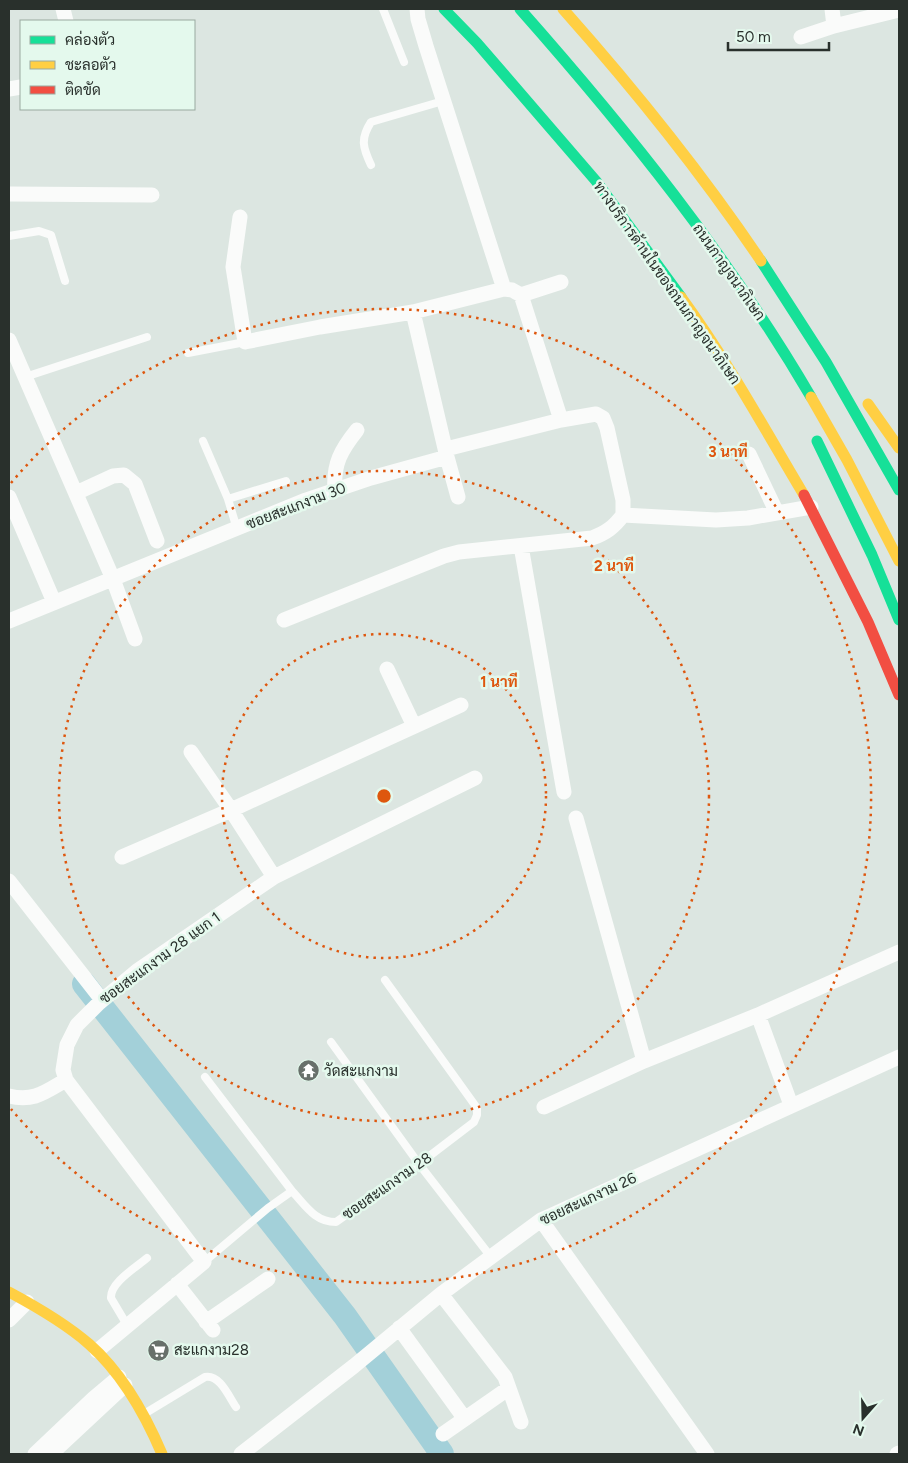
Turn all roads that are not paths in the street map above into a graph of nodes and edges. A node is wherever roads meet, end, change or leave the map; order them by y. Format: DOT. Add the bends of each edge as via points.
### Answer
graph roads {
  1 [pos="383,9"];
  2 [pos="417,9"];
  3 [pos="444,9"];
  4 [pos="520,9"];
  5 [pos="562,9"];
  6 [pos="832,9"];
  7 [pos="899,10"];
  8 [pos="834,26"];
  9 [pos="801,37"];
  10 [pos="404,62"];
  11 [pos="444,101"];
  12 [pos="371,165"];
  13 [pos="9,194"];
  14 [pos="152,195"];
  15 [pos="240,217"];
  16 [pos="9,236"];
  17 [pos="713,247"];
  18 [pos="65,281"];
  19 [pos="561,282"];
  20 [pos="778,286"];
  21 [pos="504,289"];
  22 [pos="520,295"];
  23 [pos="413,312"];
  24 [pos="147,338"];
  25 [pos="9,340"];
  26 [pos="245,342"];
  27 [pos="770,352"];
  28 [pos="188,353"];
  29 [pos="25,376"];
  30 [pos="848,378"];
  31 [pos="860,393"];
  32 [pos="561,420"];
  33 [pos="811,429"];
  34 [pos="357,430"];
  35 [pos="203,441"];
  36 [pos="899,448"];
  37 [pos="447,453"];
  38 [pos="749,454"];
  39 [pos="286,481"];
  40 [pos="335,490"];
  41 [pos="899,490"];
  42 [pos="76,493"];
  43 [pos="9,497"];
  44 [pos="458,497"];
  45 [pos="228,499"];
  46 [pos="811,507"];
  47 [pos="777,513"];
  48 [pos="623,515"];
  49 [pos="237,530"];
  50 [pos="157,541"];
  51 [pos="521,546"];
  52 [pos="899,561"];
  53 [pos="113,579"];
  54 [pos="54,602"];
  55 [pos="284,620"];
  56 [pos="899,620"];
  57 [pos="9,621"];
  58 [pos="135,639"];
  59 [pos="387,669"];
  60 [pos="899,695"];
  61 [pos="461,705"];
  62 [pos="414,726"];
  63 [pos="191,752"];
  64 [pos="475,778"];
  65 [pos="564,792"];
  66 [pos="231,810"];
  67 [pos="576,818"];
  68 [pos="122,856"];
  69 [pos="274,877"];
  70 [pos="9,880"];
  71 [pos="899,952"];
  72 [pos="385,980"];
  73 [pos="101,1001"];
  74 [pos="758,1015"];
  75 [pos="331,1042"];
  76 [pos="899,1057"];
  77 [pos="644,1061"];
  78 [pos="205,1077"];
  79 [pos="66,1080"];
  80 [pos="9,1096"];
  81 [pos="791,1105"];
  82 [pos="544,1107"];
  83 [pos="419,1164"];
  84 [pos="292,1191"];
  85 [pos="541,1220"];
  86 [pos="491,1257"];
  87 [pos="147,1258"];
  88 [pos="204,1262"];
  89 [pos="268,1279"];
  90 [pos="177,1284"];
  91 [pos="9,1292"];
  92 [pos="441,1294"];
  93 [pos="27,1302"];
  94 [pos="9,1320"];
  95 [pos="127,1325"];
  96 [pos="399,1328"];
  97 [pos="96,1350"];
  98 [pos="122,1381"];
  99 [pos="509,1388"];
  100 [pos="236,1407"];
  101 [pos="143,1414"];
  102 [pos="465,1420"];
  103 [pos="522,1422"];
  104 [pos="443,1434"];
  105 [pos="35,1454"];
  106 [pos="51,1454"];
  107 [pos="162,1454"];
  108 [pos="241,1454"];
  109 [pos="707,1454"];
  1 -- 10 [label="lane"];
  2 -- 11 [label="street"];
  3 -- 46 [label="main road, ทางบริการด้านในของถนนกาญจนาภิเษก" via="478,43 596,181 699,322"];
  4 -- 17 [label="main road, ถนนกาญจนาภิเษก" via="618,121"];
  5 -- 20 [label="main road" via="636,93 688,159"];
  6 -- 8 [label="street"];
  7 -- 8 [label="street"];
  8 -- 9 [label="street"];
  11 -- 12 [label="lane" via="372,122 363,140"];
  11 -- 21 [label="street"];
  13 -- 14 [label="street"];
  15 -- 26 [label="street" via="233,267"];
  16 -- 18 [label="lane" via="39,230 51,236"];
  17 -- 27 [label="main road"];
  17 -- 52 [label="main road, ถนนกาญจนาภิเษก" via="822,415"];
  19 -- 22 [label="street"];
  20 -- 30 [label="main road"];
  20 -- 41 [label="main road" via="847,396"];
  21 -- 22 [label="street"];
  21 -- 23 [label="street"];
  22 -- 32 [label="street"];
  23 -- 26 [label="street"];
  23 -- 37 [label="street"];
  24 -- 29 [label="lane"];
  25 -- 29 [label="street"];
  26 -- 28 [label="lane"];
  29 -- 42 [label="street"];
  31 -- 36 [label="main road"];
  32 -- 37 [label="street, ซอยสะแกงาม 30"];
  32 -- 48 [label="street, ซอยสะแกงาม 30" via="596,414 603,418 623,500"];
  33 -- 56 [label="main road"];
  34 -- 40 [label="street" via="338,458"];
  35 -- 45 [label="lane"];
  37 -- 40 [label="street, ซอยสะแกงาม 30"];
  37 -- 44 [label="street"];
  38 -- 47 [label="street"];
  39 -- 45 [label="lane"];
  40 -- 49 [label="street, ซอยสะแกงาม 30"];
  42 -- 50 [label="street" via="124,474 135,484"];
  42 -- 53 [label="street"];
  43 -- 54 [label="street"];
  45 -- 49 [label="lane"];
  46 -- 47 [label="street"];
  46 -- 60 [label="main road, ทางบริการด้านในของถนนกาญจนาภิเษก" via="868,622"];
  47 -- 48 [label="street" via="716,520"];
  48 -- 51 [label="street" via="614,527 592,538"];
  49 -- 53 [label="street, ซอยสะแกงาม 30"];
  51 -- 55 [label="street" via="474,549 444,556"];
  51 -- 65 [label="street"];
  53 -- 54 [label="street, ซอยสะแกงาม 30"];
  53 -- 58 [label="street"];
  54 -- 57 [label="street, ซอยสะแกงาม 30"];
  59 -- 62 [label="street"];
  61 -- 62 [label="street"];
  62 -- 66 [label="street"];
  63 -- 66 [label="street"];
  64 -- 69 [label="street, ซอยสะแกงาม 28 แยก 1"];
  66 -- 68 [label="street"];
  66 -- 69 [label="street"];
  67 -- 77 [label="street"];
  69 -- 73 [label="street, ซอยสะแกงาม 28 แยก 1" via="137,971"];
  70 -- 73 [label="street"];
  71 -- 74 [label="street"];
  72 -- 83 [label="lane, ซอยสะแกงาม 28" via="477,1108 474,1122"];
  73 -- 79 [label="street, ซอยสะแกงาม 28 แยก 1" via="70,1036 63,1070"];
  74 -- 77 [label="street"];
  74 -- 81 [label="street"];
  75 -- 83 [label="lane"];
  76 -- 81 [label="street, ซอยสะแกงาม 26"];
  77 -- 82 [label="street"];
  78 -- 84 [label="lane, ซอยสะแกงาม 28"];
  79 -- 80 [label="street" via="37,1096 22,1099"];
  79 -- 88 [label="street"];
  81 -- 85 [label="street, ซอยสะแกงาม 26"];
  83 -- 84 [label="lane, ซอยสะแกงาม 28" via="336,1222 318,1219"];
  83 -- 86 [label="lane"];
  84 -- 88 [label="lane"];
  85 -- 86 [label="street, ซอยสะแกงาม 26"];
  85 -- 109 [label="street"];
  86 -- 92 [label="street, ซอยสะแกงาม 26"];
  87 -- 95 [label="lane" via="114,1285 110,1294"];
  88 -- 90 [label="street"];
  89 -- 90 [label="street" via="209,1326"];
  90 -- 95 [label="street"];
  91 -- 93 [label="main road"];
  92 -- 96 [label="street, ซอยสะแกงาม 26"];
  92 -- 99 [label="street" via="505,1377"];
  93 -- 94 [label="street"];
  93 -- 97 [label="main road"];
  95 -- 97 [label="street"];
  96 -- 102 [label="street"];
  96 -- 108 [label="street, ซอยสะแกงาม 26"];
  97 -- 98 [label="main road"];
  98 -- 101 [label="main road"];
  98 -- 105 [label="street" via="94,1398"];
  98 -- 106 [label="street"];
  99 -- 102 [label="street"];
  99 -- 103 [label="street"];
  100 -- 101 [label="lane" via="217,1380 209,1376"];
  101 -- 107 [label="main road"];
  102 -- 104 [label="street"];
}
